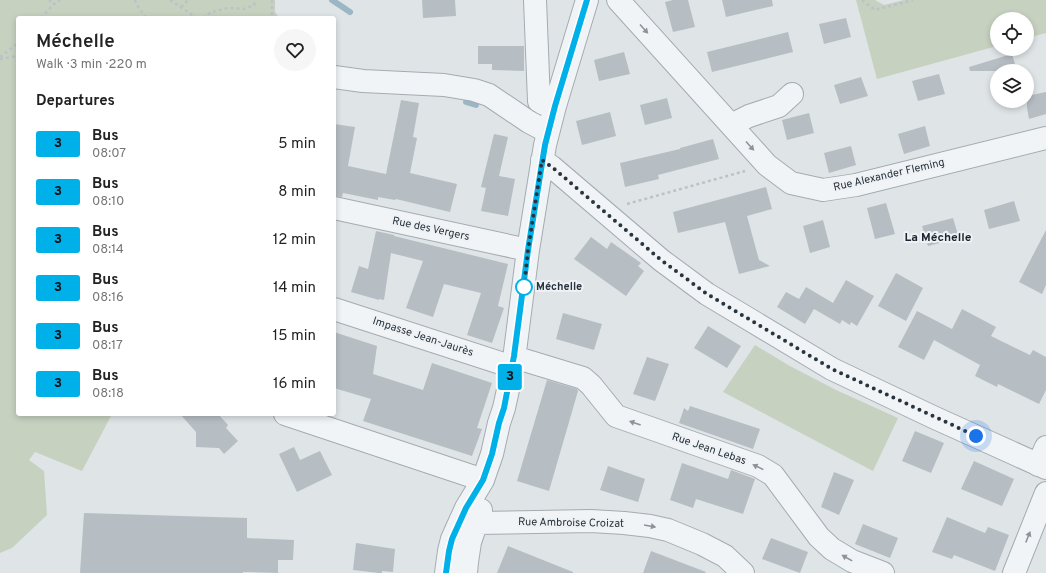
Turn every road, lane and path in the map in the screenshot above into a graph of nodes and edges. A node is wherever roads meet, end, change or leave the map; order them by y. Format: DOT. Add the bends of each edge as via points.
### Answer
graph roads {
  1 [pos="49,0"];
  2 [pos="60,0"];
  3 [pos="135,0"];
  4 [pos="170,0"];
  5 [pos="188,0"];
  6 [pos="256,0"];
  7 [pos="272,0"];
  8 [pos="535,0"];
  9 [pos="587,0"];
  10 [pos="618,0"];
  11 [pos="862,0"];
  12 [pos="913,0"];
  13 [pos="54,4"];
  14 [pos="181,7"];
  15 [pos="43,16"];
  16 [pos="145,16"];
  17 [pos="194,16"];
  18 [pos="206,16"];
  19 [pos="272,16"];
  20 [pos="16,45"];
  21 [pos="16,56"];
  22 [pos="0,58"];
  23 [pos="336,77"];
  24 [pos="792,94"];
  25 [pos="555,106"];
  26 [pos="731,125"];
  27 [pos="548,132"];
  28 [pos="1046,138"];
  29 [pos="542,160"];
  30 [pos="767,165"];
  31 [pos="336,208"];
  32 [pos="606,213"];
  33 [pos="528,250"];
  34 [pos="336,309"];
  35 [pos="513,362"];
  36 [pos="291,416"];
  37 [pos="1043,460"];
  38 [pos="483,480"];
  39 [pos="1046,493"];
  40 [pos="471,516"];
  41 [pos="446,573"];
  42 [pos="466,573"];
  43 [pos="744,573"];
  44 [pos="883,573"];
  45 [pos="1014,573"];
  1 -- 13 [label="path"];
  2 -- 13 [label="path"];
  3 -- 16 [label="path"];
  4 -- 14 [label="path"];
  5 -- 14 [label="path"];
  6 -- 18 [label="path" via="254,6 244,9 228,8"];
  7 -- 19 [label="path"];
  8 -- 25 [label="street" via="539,101"];
  9 -- 25 [label="street"];
  10 -- 26 [label="street, Rue Alexander Fleming, one-way"];
  11 -- 12 [label="path" via="875,10"];
  13 -- 15 [label="path"];
  14 -- 17 [label="path"];
  20 -- 22 [label="path"];
  21 -- 22 [label="path"];
  23 -- 27 [label="street" via="444,85 474,90 489,95"];
  24 -- 26 [label="street" via="779,106"];
  25 -- 27 [label="street"];
  26 -- 30 [label="street, Rue Alexander Fleming, one-way"];
  27 -- 29 [label="street"];
  28 -- 30 [label="street, Rue Alexander Fleming" via="823,190 791,183"];
  29 -- 32 [label="street"];
  29 -- 33 [label="street"];
  30 -- 32 [label="path" via="620,206"];
  31 -- 33 [label="street, Rue des Vergers"];
  32 -- 37 [label="street" via="661,260 707,294 832,369 933,417"];
  33 -- 35 [label="street"];
  34 -- 35 [label="street, Impasse Jean-Jaurès"];
  35 -- 38 [label="street" via="504,408"];
  44 -- 35 [label="street, Rue Jean Lebas, one-way" via="832,550 773,475 758,466 616,416 583,378"];
  36 -- 38 [label="street"];
  38 -- 40 [label="street"];
  45 -- 39 [label="street, one-way"];
  40 -- 41 [label="street" via="450,545"];
  40 -- 42 [label="street"];
  40 -- 43 [label="street, Rue Ambroise Croizat, one-way" via="650,526 668,530 702,544 725,556"];
}
